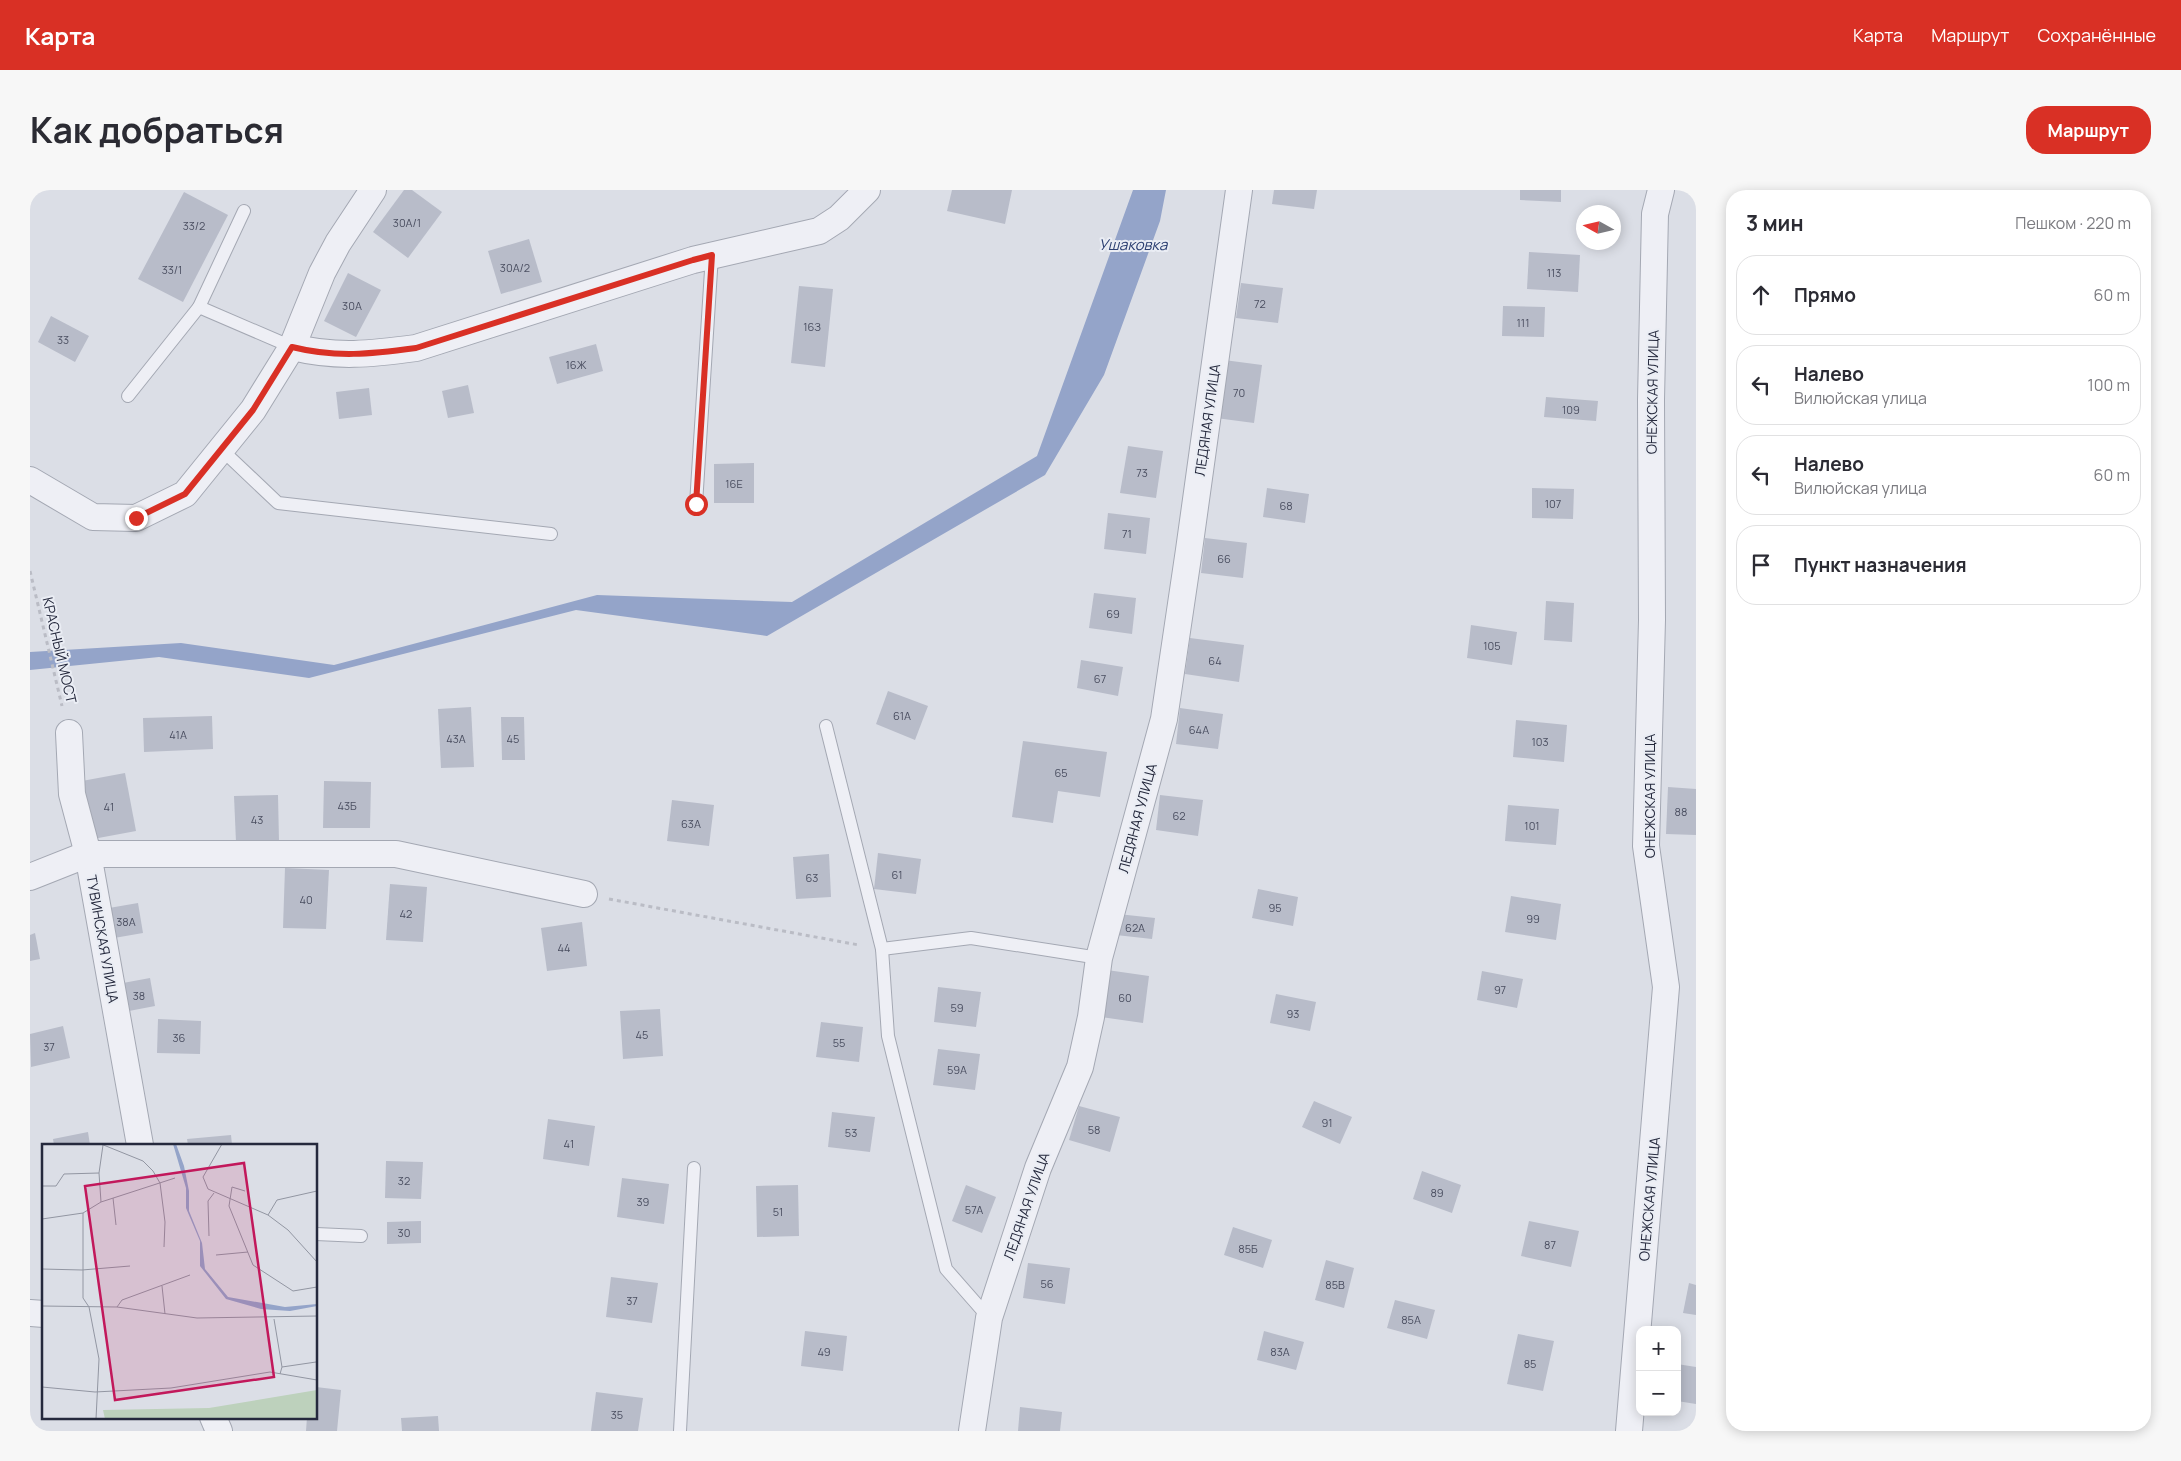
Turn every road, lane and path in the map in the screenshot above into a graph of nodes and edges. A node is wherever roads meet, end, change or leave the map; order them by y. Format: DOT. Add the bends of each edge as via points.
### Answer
graph roads {
  1 [pos="373,190"];
  2 [pos="867,190"];
  3 [pos="1239,190"];
  4 [pos="1661,190"];
  5 [pos="244,211"];
  6 [pos="712,255"];
  7 [pos="199,307"];
  8 [pos="292,347"];
  9 [pos="128,396"];
  10 [pos="221,449"];
  11 [pos="30,480"];
  12 [pos="696,504"];
  13 [pos="551,534"];
  14 [pos="30,571"];
  15 [pos="826,726"];
  16 [pos="69,733"];
  17 [pos="88,854"];
  18 [pos="30,877"];
  19 [pos="584,894"];
  20 [pos="882,949"];
  21 [pos="1099,958"];
  22 [pos="140,1144"];
  23 [pos="694,1168"];
  24 [pos="318,1234"];
  25 [pos="361,1236"];
  26 [pos="989,1318"];
  27 [pos="213,1418"];
  28 [pos="219,1431"];
  29 [pos="680,1431"];
  30 [pos="972,1431"];
  31 [pos="1629,1431"];
  1 -- 8 [label="street" via="322,273"];
  2 -- 6 [label="street" via="839,218 819,231"];
  3 -- 21 [label="street, ЛЕДЯНАЯ УЛИЦА" via="1164,719"];
  4 -- 31 [label="street, ОНЕЖСКАЯ УЛИЦА" via="1655,214 1651,400 1652,620 1646,846 1666,987"];
  5 -- 7 [label="lane"];
  6 -- 8 [label="street" via="416,348 339,355"];
  6 -- 12 [label="lane"];
  7 -- 8 [label="lane"];
  7 -- 9 [label="lane"];
  8 -- 10 [label="street" via="253,410"];
  10 -- 11 [label="street" via="185,494 136,518 93,517"];
  10 -- 13 [label="lane" via="278,503"];
  14 -- 16 [label="path, КРАСНЫЙ МОСТ"];
  15 -- 20 [label="lane"];
  16 -- 17 [label="street, ТУВИНСКАЯ УЛИЦА" via="72,794"];
  17 -- 18 [label="street"];
  17 -- 19 [label="street" via="396,854"];
  17 -- 22 [label="street, ТУВИНСКАЯ УЛИЦА"];
  19 -- 20 [label="path"];
  20 -- 21 [label="lane" via="970,938"];
  20 -- 26 [label="lane" via="888,1036 946,1269"];
  21 -- 26 [label="street, ЛЕДЯНАЯ УЛИЦА" via="1080,1068 1038,1168"];
  23 -- 29 [label="lane"];
  24 -- 25 [label="lane"];
  26 -- 30 [label="street, ЛЕДЯНАЯ УЛИЦА"];
  27 -- 28 [label="street"];
}
